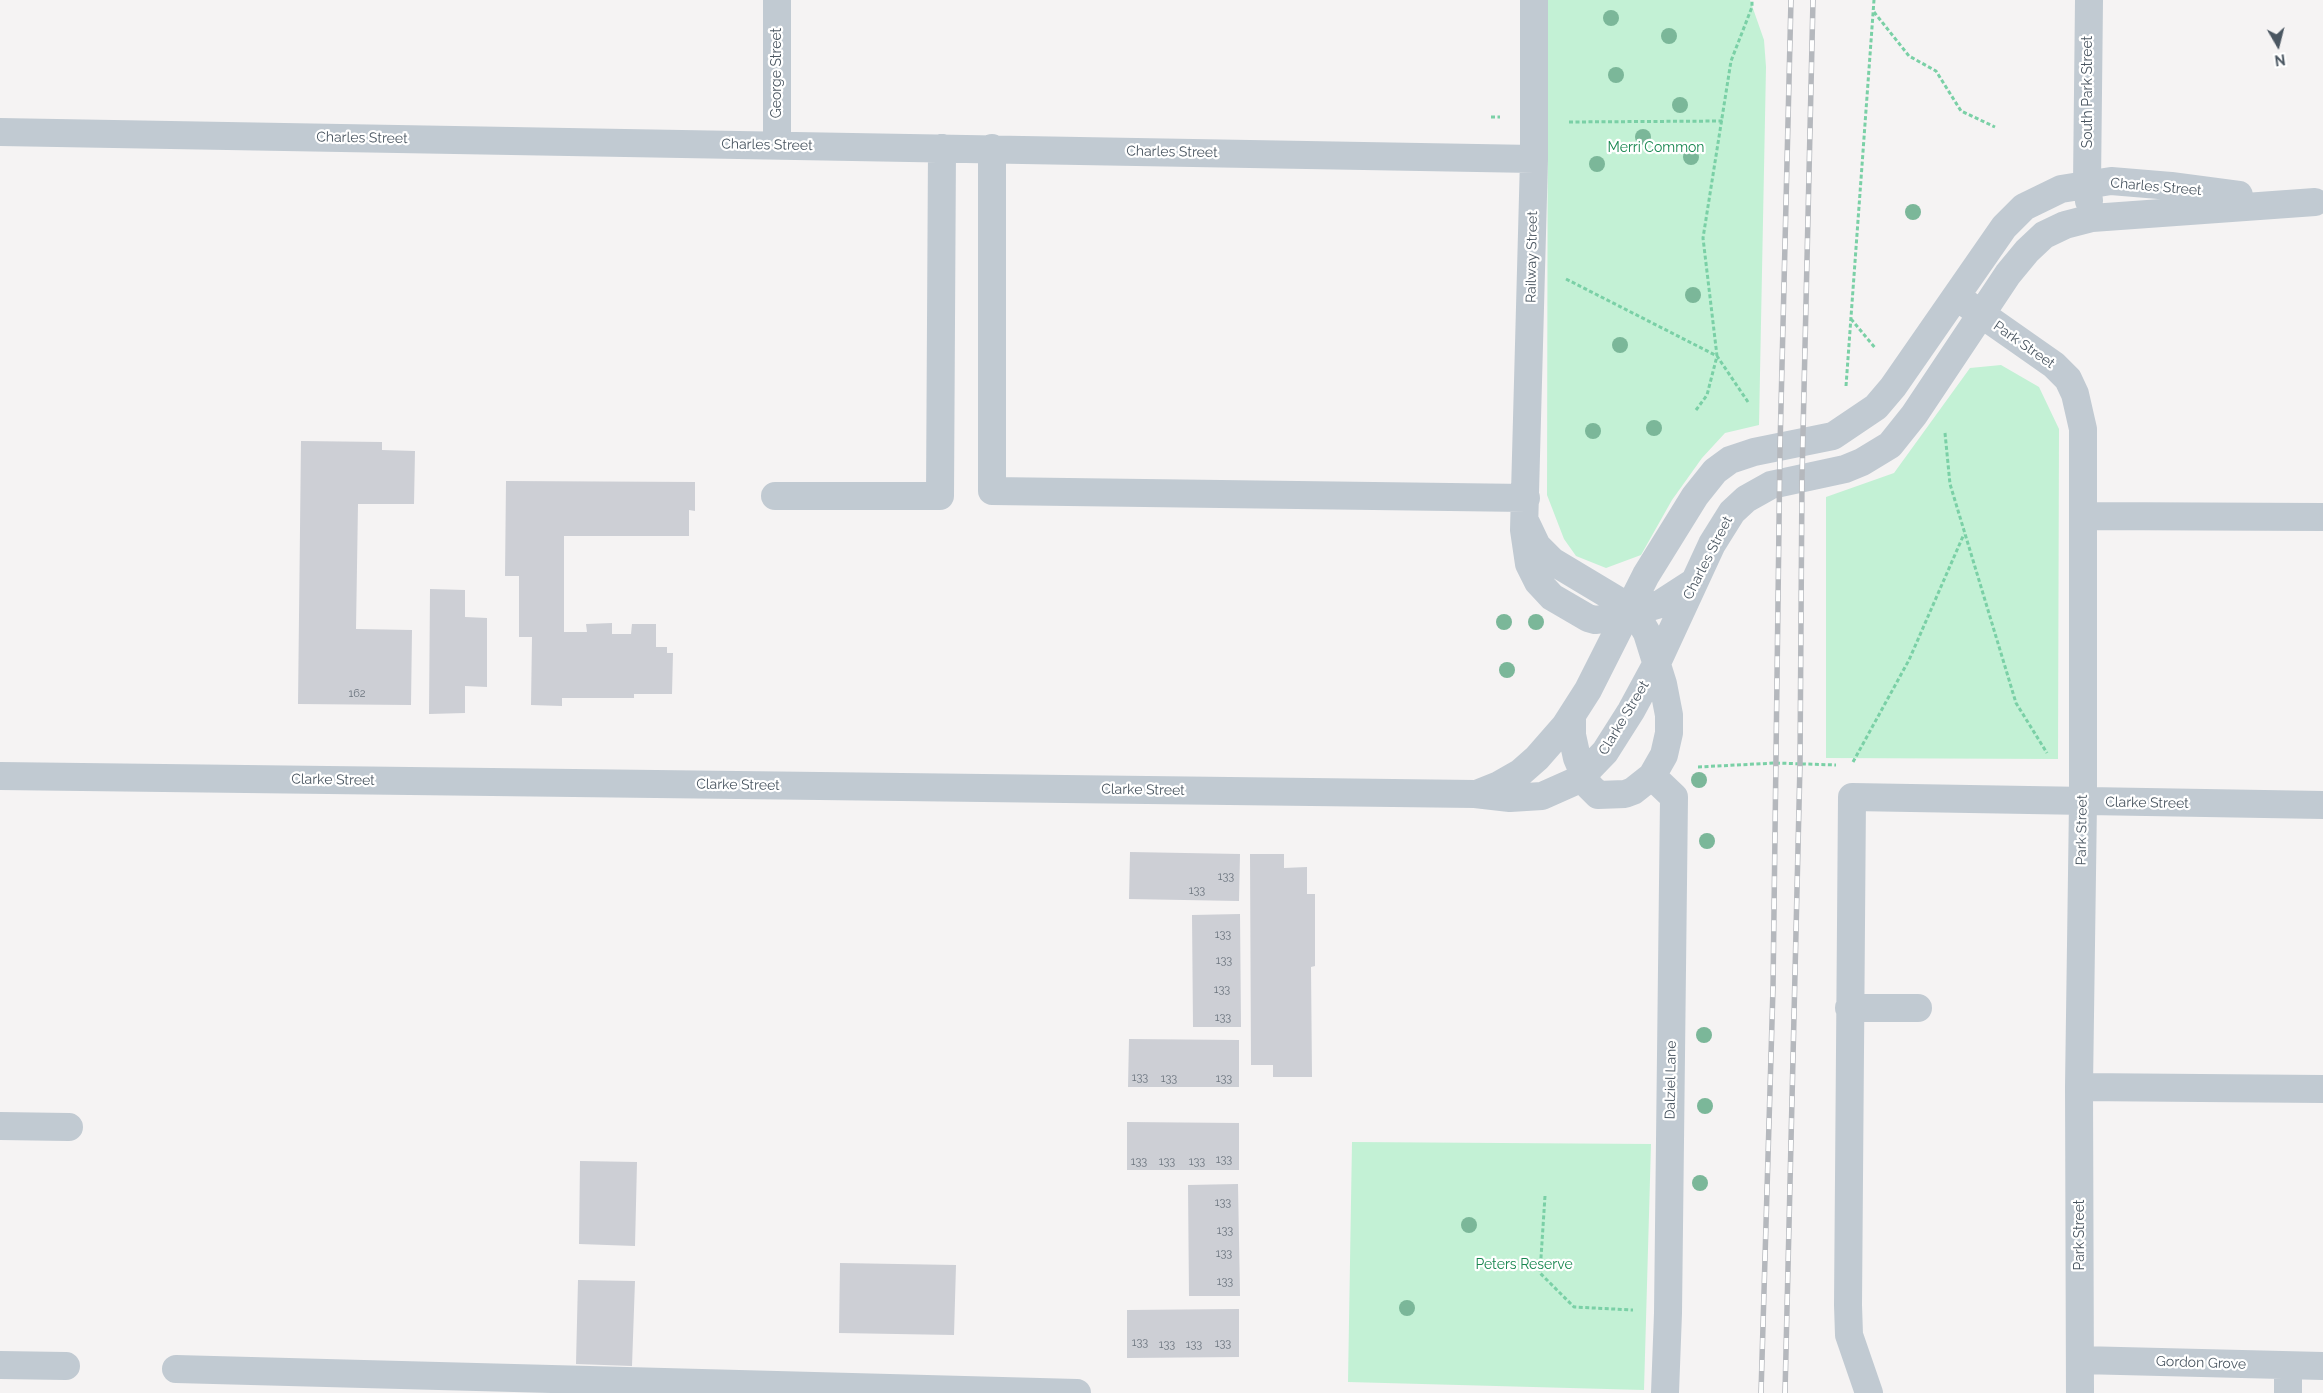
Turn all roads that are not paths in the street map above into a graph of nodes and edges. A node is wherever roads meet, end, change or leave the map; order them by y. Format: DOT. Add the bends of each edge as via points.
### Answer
graph roads {
  1 [pos="777,0"];
  2 [pos="1534,0"];
  3 [pos="2089,0"];
  4 [pos="0,132"];
  5 [pos="777,145"];
  6 [pos="942,148"];
  7 [pos="992,148"];
  8 [pos="1534,159"];
  9 [pos="2087,184"];
  10 [pos="2319,202"];
  11 [pos="2092,218"];
  12 [pos="1957,297"];
  13 [pos="1981,314"];
  14 [pos="776,496"];
  15 [pos="1525,506"];
  16 [pos="2084,516"];
  17 [pos="2323,517"];
  18 [pos="1694,582"];
  19 [pos="1628,609"];
  20 [pos="1657,663"];
  21 [pos="1572,716"];
  22 [pos="1654,772"];
  23 [pos="1584,775"];
  24 [pos="0,776"];
  25 [pos="1475,794"];
  26 [pos="2083,802"];
  27 [pos="2323,805"];
  28 [pos="1848,1008"];
  29 [pos="1918,1008"];
  30 [pos="2079,1087"];
  31 [pos="2323,1090"];
  32 [pos="0,1126"];
  33 [pos="69,1127"];
  34 [pos="2080,1360"];
  35 [pos="0,1364"];
  36 [pos="66,1366"];
  37 [pos="2288,1366"];
  38 [pos="2323,1366"];
  39 [pos="176,1369"];
  40 [pos="522,1386"];
  41 [pos="1077,1393"];
  42 [pos="1665,1393"];
  43 [pos="1869,1393"];
  44 [pos="2080,1393"];
  45 [pos="2288,1393"];
  1 -- 5 [label="street, George Street"];
  2 -- 8 [label="street, Railway Street"];
  3 -- 9 [label="street, South Park Street"];
  4 -- 5 [label="street, Charles Street"];
  5 -- 6 [label="street, Charles Street"];
  6 -- 7 [label="street, Charles Street"];
  6 -- 14 [label="street" via="940,496"];
  7 -- 8 [label="street, Charles Street"];
  7 -- 15 [label="street" via="992,491"];
  8 -- 15 [label="street, Railway Street"];
  9 -- 10 [label="street, Charles Street" via="2133,182"];
  9 -- 11 [label="street, South Park Street"];
  9 -- 12 [label="street, Charles Street" via="2061,188 2024,207 2004,227"];
  10 -- 11 [label="street, Charles Street"];
  11 -- 13 [label="street, Charles Street" via="2052,230 2034,244 2008,274"];
  12 -- 13 [label="street"];
  12 -- 19 [label="street, Charles Street" via="1876,407 1833,436 1746,454 1714,471 1694,496"];
  13 -- 16 [label="street, Park Street" via="2054,365 2068,379 2083,429"];
  13 -- 18 [label="street, Charles Street" via="1898,438 1845,469 1780,482 1746,499 1724,523"];
  15 -- 19 [label="street, Railway Street" via="1525,544 1529,564 1538,582 1552,597 1596,620 1610,618"];
  16 -- 17 [label="street"];
  16 -- 26 [label="street, Park Street"];
  18 -- 19 [label="street, Railway Street" via="1660,604"];
  18 -- 20 [label="street, Charles Street"];
  19 -- 20 [label="street" via="1643,626"];
  19 -- 21 [label="street, Clarke Street"];
  20 -- 22 [label="street" via="1664,684 1669,724 1664,755"];
  20 -- 23 [label="street, Clarke Street" via="1622,726"];
  21 -- 23 [label="street" via="1573,746"];
  21 -- 25 [label="street, Clarke Street" via="1547,748 1520,773"];
  22 -- 23 [label="street" via="1633,791 1603,797 1594,792"];
  22 -- 42 [label="street, Dalziel Lane" via="1674,797"];
  23 -- 25 [label="street, Clarke Street" via="1542,796 1510,798"];
  24 -- 25 [label="street, Clarke Street"];
  26 -- 27 [label="street, Clarke Street"];
  26 -- 28 [label="street, Clarke Street" via="1852,797"];
  26 -- 30 [label="street, Park Street"];
  28 -- 29 [label="street"];
  28 -- 43 [label="street" via="1849,1335"];
  30 -- 31 [label="street"];
  30 -- 34 [label="street, Park Street"];
  32 -- 33 [label="street"];
  34 -- 37 [label="street, Gordon Grove"];
  34 -- 44 [label="street, Park Street"];
  35 -- 36 [label="street"];
  37 -- 38 [label="street, Gordon Grove"];
  37 -- 45 [label="street"];
  39 -- 40 [label="street"];
  40 -- 41 [label="street"];
}
